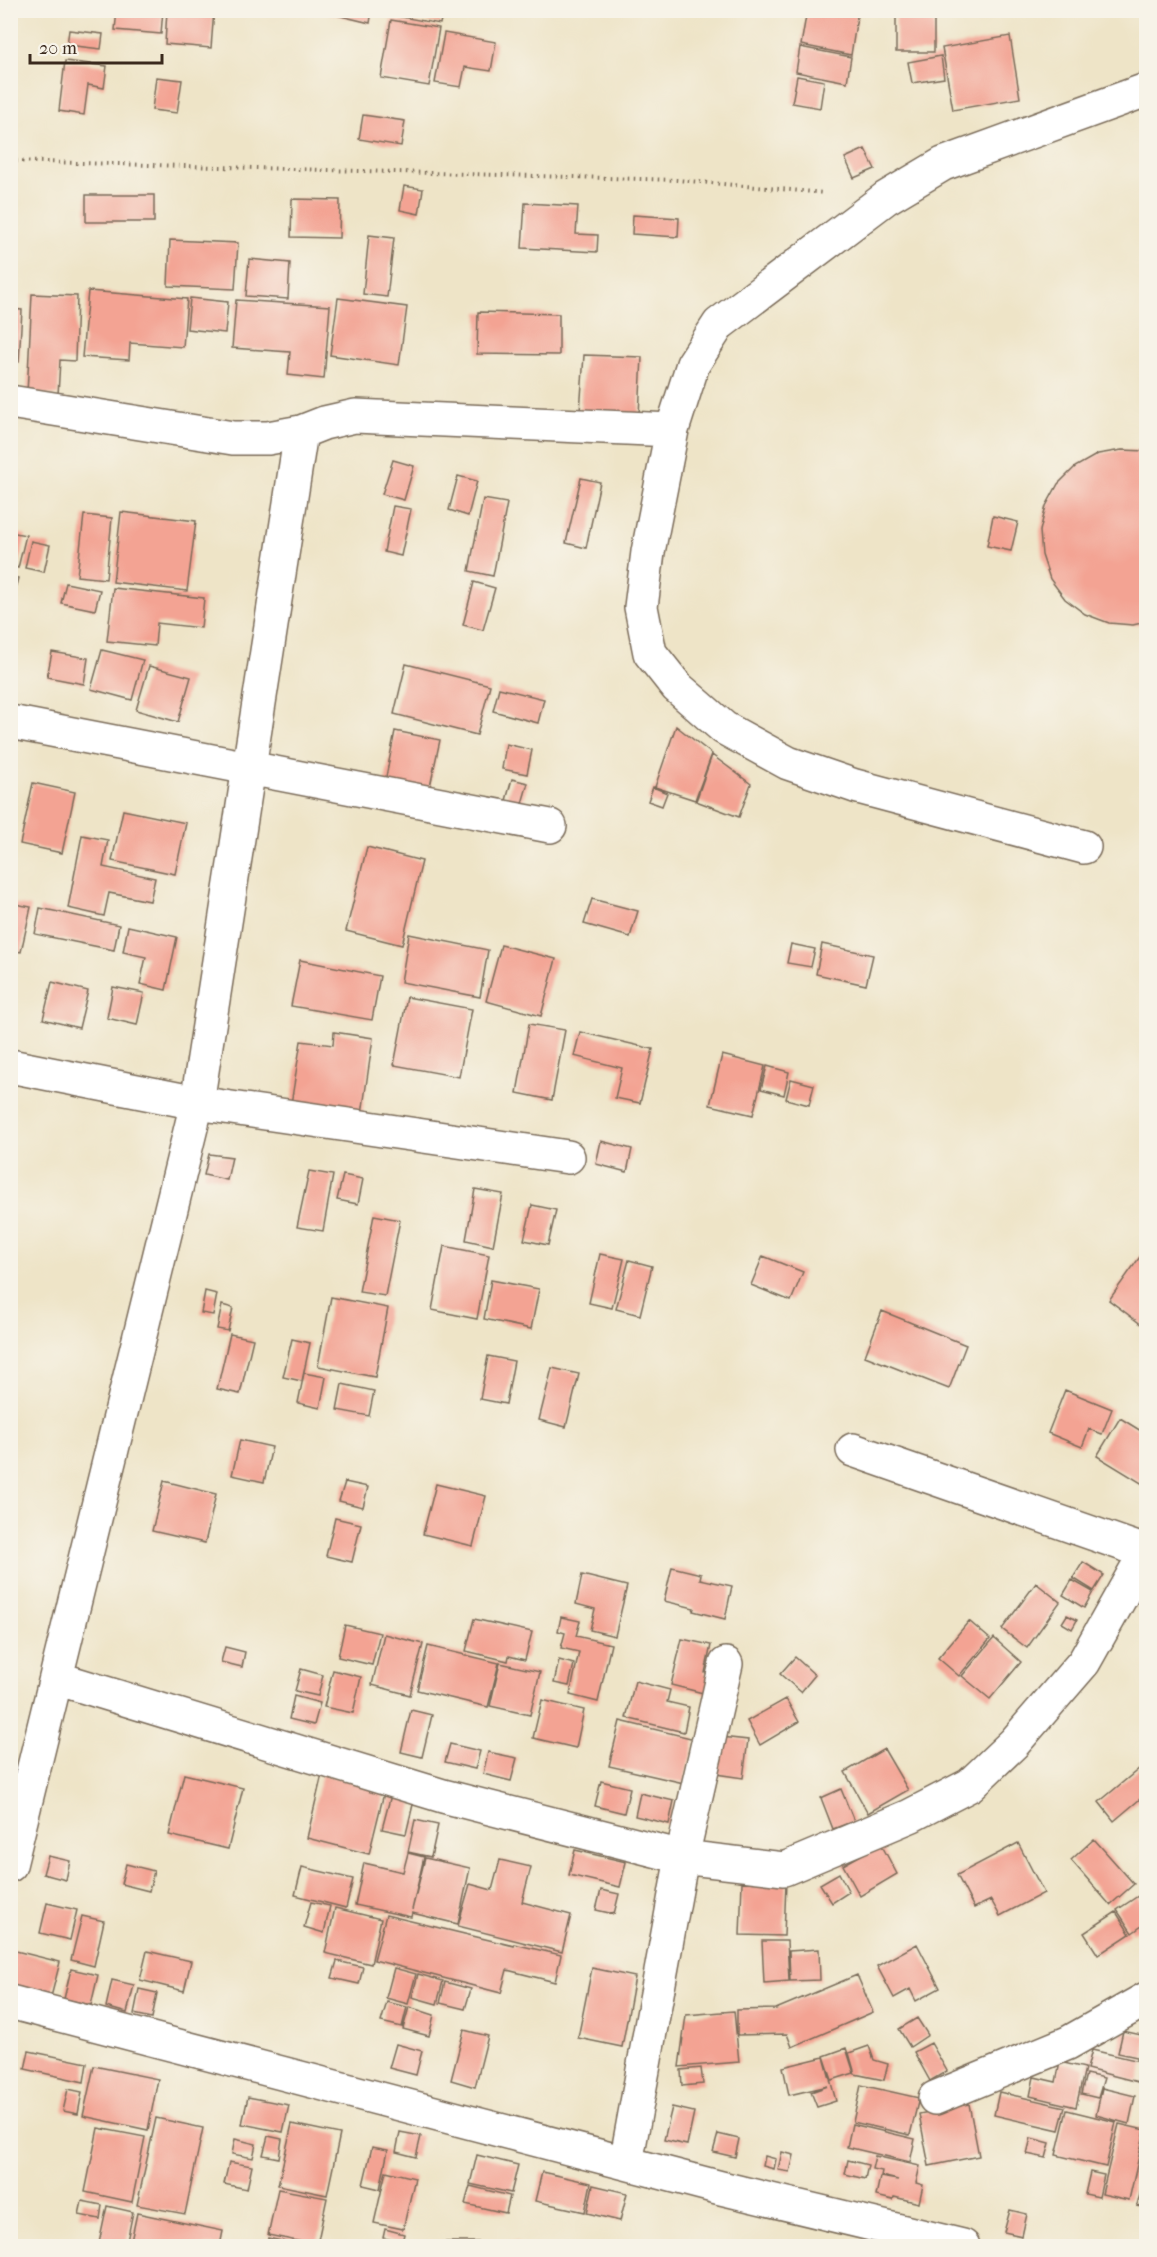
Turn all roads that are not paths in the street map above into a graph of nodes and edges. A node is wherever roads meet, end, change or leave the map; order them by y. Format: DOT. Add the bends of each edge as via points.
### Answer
graph roads {
  1 [pos="1146,90"];
  2 [pos="10,402"];
  3 [pos="672,430"];
  4 [pos="301,432"];
  5 [pos="10,722"];
  6 [pos="250,767"];
  7 [pos="550,826"];
  8 [pos="1084,847"];
  9 [pos="10,1066"];
  10 [pos="197,1103"];
  11 [pos="568,1157"];
  12 [pos="853,1450"];
  13 [pos="1146,1552"];
  14 [pos="726,1664"];
  15 [pos="56,1678"];
  16 [pos="681,1857"];
  17 [pos="10,1865"];
  18 [pos="1146,1999"];
  19 [pos="10,2002"];
  20 [pos="935,2098"];
  21 [pos="626,2163"];
  22 [pos="963,2247"];
  1 -- 3 [label="street" via="943,164 886,198 719,324 693,364"];
  2 -- 4 [label="street" via="233,438 268,438"];
  3 -- 4 [label="street" via="356,416"];
  3 -- 8 [label="street" via="640,607 650,653 677,687 724,728 788,763 855,786"];
  4 -- 6 [label="street"];
  5 -- 6 [label="street"];
  6 -- 7 [label="street"];
  6 -- 10 [label="street"];
  9 -- 10 [label="street"];
  10 -- 11 [label="street"];
  10 -- 15 [label="street"];
  12 -- 13 [label="street"];
  13 -- 16 [label="street" via="1084,1662 1014,1743 970,1785 910,1816 784,1869"];
  14 -- 16 [label="street"];
  15 -- 16 [label="street" via="443,1796"];
  15 -- 17 [label="street"];
  16 -- 21 [label="street"];
  18 -- 20 [label="street" via="1068,2043"];
  19 -- 21 [label="street"];
  21 -- 22 [label="street"];
}
